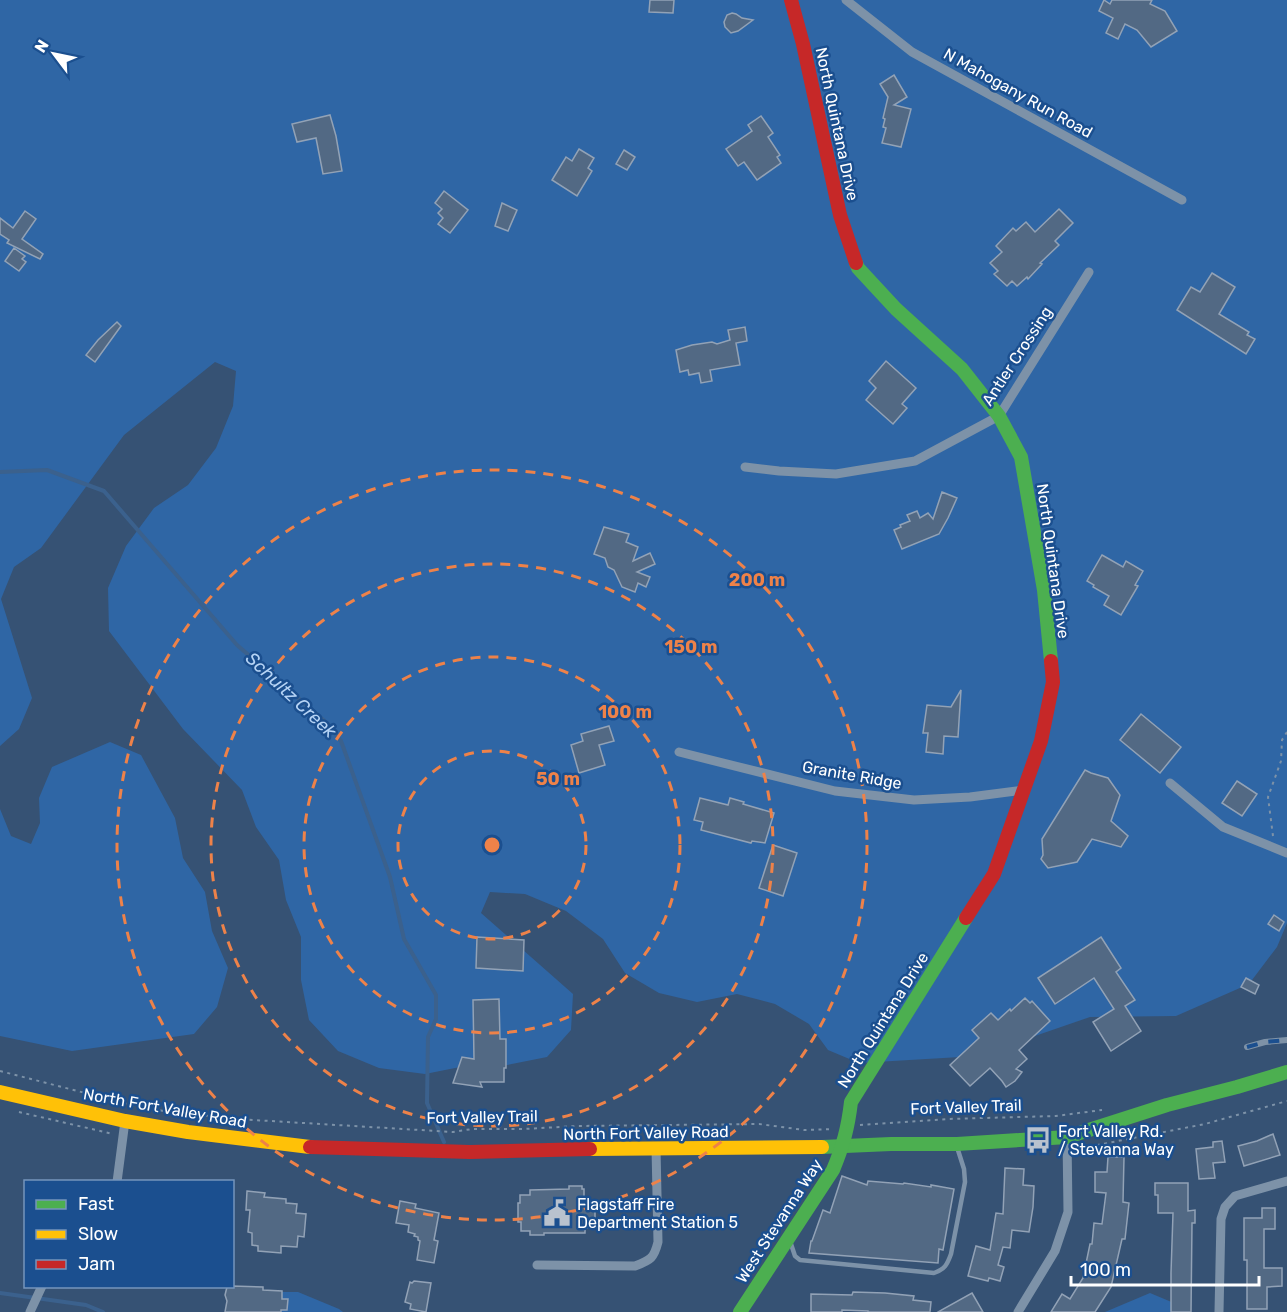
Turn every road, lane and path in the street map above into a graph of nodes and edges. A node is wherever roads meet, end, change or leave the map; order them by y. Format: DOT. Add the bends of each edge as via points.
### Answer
graph roads {
  1 [pos="791,0"];
  2 [pos="846,0"];
  3 [pos="1182,200"];
  4 [pos="1089,272"];
  5 [pos="999,416"];
  6 [pos="745,467"];
  7 [pos="1287,732"];
  8 [pos="679,752"];
  9 [pos="1170,783"];
  10 [pos="1024,790"];
  11 [pos="1274,848"];
  12 [pos="1287,854"];
  13 [pos="0,1071"];
  14 [pos="1287,1072"];
  15 [pos="0,1092"];
  16 [pos="1109,1109"];
  17 [pos="125,1121"];
  18 [pos="848,1127"];
  19 [pos="1067,1137"];
  20 [pos="957,1144"];
  21 [pos="843,1146"];
  22 [pos="656,1148"];
  23 [pos="117,1180"];
  24 [pos="1287,1181"];
  25 [pos="789,1237"];
  26 [pos="537,1265"];
  27 [pos="42,1288"];
  28 [pos="30,1312"];
  29 [pos="740,1312"];
  30 [pos="1018,1312"];
  31 [pos="1219,1312"];
  1 -- 5 [label="street, North Quintana Drive" via="840,215 858,268 962,369"];
  2 -- 3 [label="street, N Mahogany Run Road" via="912,52"];
  4 -- 5 [label="street, Antler Crossing"];
  5 -- 6 [label="street, Antler Crossing" via="915,461 836,474"];
  5 -- 10 [label="street, North Quintana Drive" via="1021,457 1044,590 1053,682 1041,741"];
  7 -- 11 [label="path" via="1268,797"];
  8 -- 10 [label="street, Granite Ridge" via="835,790 914,800"];
  9 -- 11 [label="street" via="1222,827"];
  10 -- 18 [label="street, North Quintana Drive" via="994,874 851,1102"];
  11 -- 12 [label="street"];
  13 -- 18 [label="path, Fort Valley Trail" via="147,1109 237,1119 453,1132 577,1126 759,1124 804,1130"];
  14 -- 19 [label="street, North Fort Valley Road"];
  15 -- 17 [label="street, North Fort Valley Road"];
  16 -- 18 [label="path, Fort Valley Trail" via="1056,1116 902,1121"];
  17 -- 22 [label="street, North Fort Valley Road" via="328,1148 479,1152"];
  17 -- 23 [label="street"];
  18 -- 21 [label="street, North Quintana Drive"];
  19 -- 20 [label="street, North Fort Valley Road"];
  19 -- 30 [label="street" via="1068,1212 1055,1251"];
  20 -- 21 [label="street, North Fort Valley Road"];
  20 -- 25 [label="lane" via="965,1182 951,1254 942,1270 934,1273 800,1260"];
  21 -- 22 [label="street, North Fort Valley Road"];
  21 -- 25 [label="street, West Stevanna Way" via="833,1170"];
  22 -- 26 [label="street" via="658,1242 654,1255 635,1266"];
  24 -- 31 [label="street" via="1235,1196 1225,1207 1221,1219"];
  25 -- 29 [label="street, West Stevanna Way"];
  27 -- 28 [label="street"];
}
